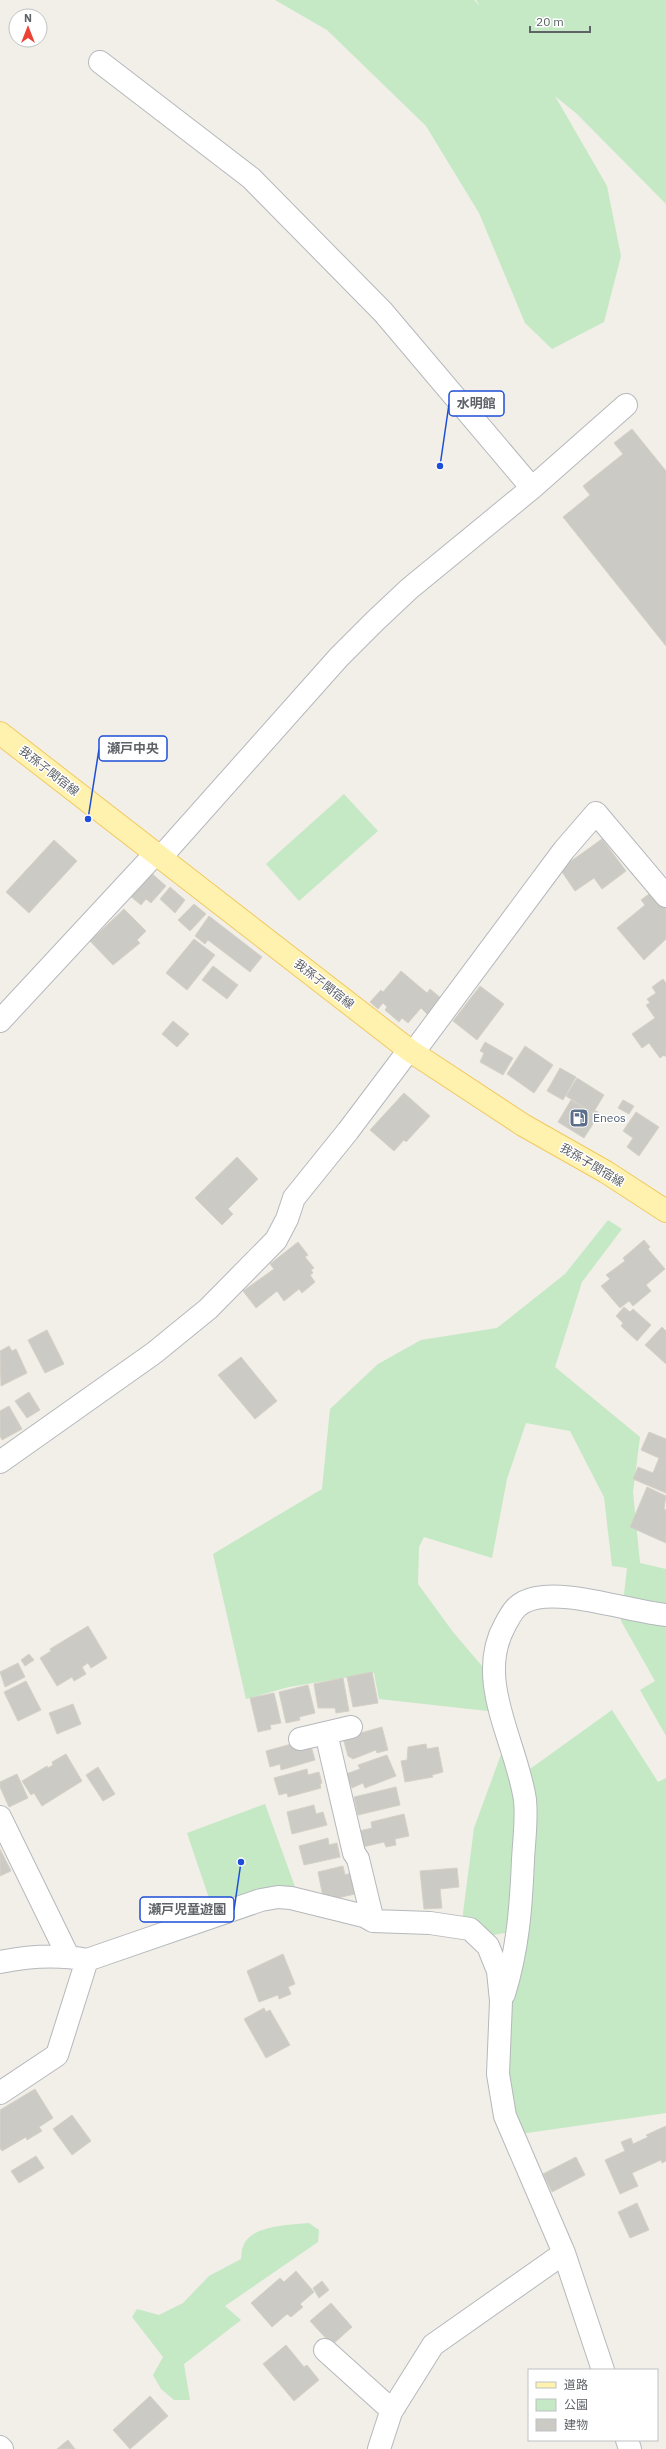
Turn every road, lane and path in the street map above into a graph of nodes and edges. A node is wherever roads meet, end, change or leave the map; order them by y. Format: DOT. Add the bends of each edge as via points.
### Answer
graph roads {
  1 [pos="100,62"];
  2 [pos="626,405"];
  3 [pos="532,488"];
  4 [pos="0,733"];
  5 [pos="159,855"];
  6 [pos="666,896"];
  7 [pos="0,1021"];
  8 [pos="411,1051"];
  9 [pos="666,1211"];
  10 [pos="0,1462"];
  11 [pos="666,1616"];
  12 [pos="351,1727"];
  13 [pos="326,1733"];
  14 [pos="300,1739"];
  15 [pos="0,1817"];
  16 [pos="373,1921"];
  17 [pos="78,1958"];
  18 [pos="0,1962"];
  19 [pos="501,2001"];
  20 [pos="0,2093"];
  21 [pos="564,2253"];
  22 [pos="325,2350"];
  23 [pos="603,2369"];
  24 [pos="395,2406"];
  25 [pos="379,2449"];
  1 -- 3 [label="street" via="251,178 383,312"];
  2 -- 3 [label="street"];
  3 -- 5 [label="street" via="375,621 339,657"];
  4 -- 5 [label="main road, 我孫子関宿線"];
  5 -- 7 [label="street"];
  5 -- 8 [label="main road, 我孫子関宿線"];
  6 -- 8 [label="street" via="596,813 564,850"];
  8 -- 9 [label="main road, 我孫子関宿線" via="523,1125 606,1172"];
  8 -- 10 [label="street" via="294,1198 288,1219 276,1240 213,1304 154,1353"];
  11 -- 19 [label="street" via="623,1606 548,1596 524,1602 512,1612 498,1636 492,1657 495,1688 525,1800 520,1912 514,1963"];
  12 -- 13 [label="street"];
  13 -- 14 [label="street"];
  13 -- 16 [label="street"];
  15 -- 17 [label="street"];
  16 -- 17 [label="street" via="364,1916 314,1903 278,1897 261,1900"];
  16 -- 19 [label="street" via="430,1923 470,1929 488,1946 498,1971"];
  17 -- 18 [label="street" via="29,1956"];
  17 -- 20 [label="street" via="57,2055"];
  19 -- 21 [label="street" via="498,2074 505,2116"];
  21 -- 23 [label="street"];
  21 -- 24 [label="street" via="433,2346"];
  22 -- 24 [label="street" via="386,2405"];
  24 -- 25 [label="street"];
}
